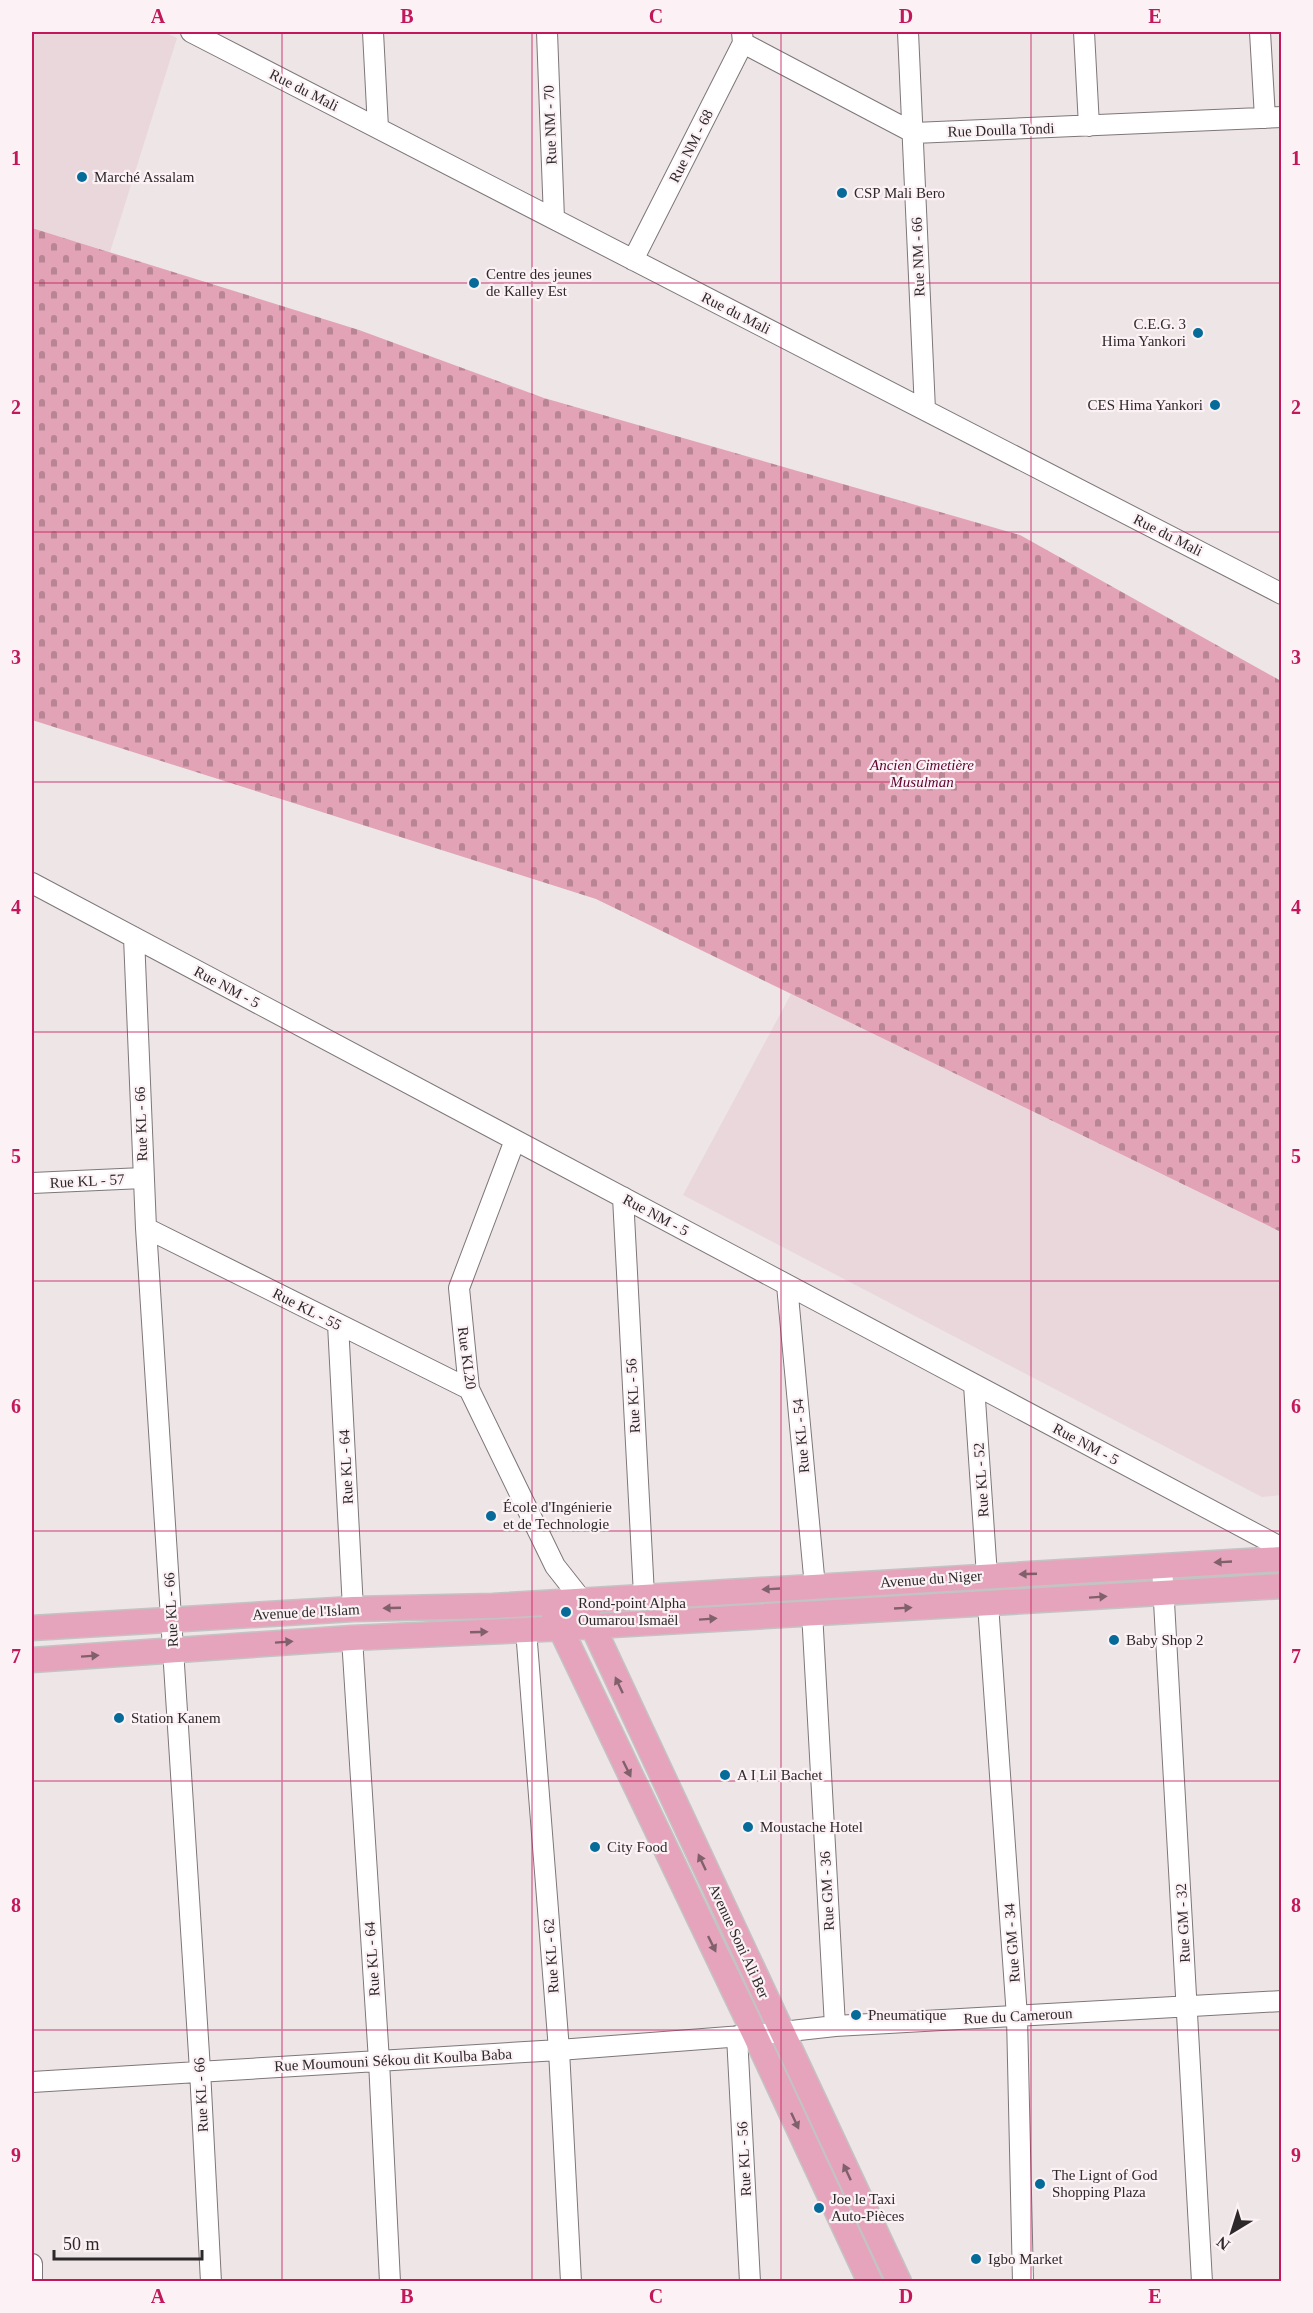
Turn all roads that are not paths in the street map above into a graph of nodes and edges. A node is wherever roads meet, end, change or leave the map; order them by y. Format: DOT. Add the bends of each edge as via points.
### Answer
graph roads {
  1 [pos="191,32"];
  2 [pos="373,32"];
  3 [pos="547,32"];
  4 [pos="908,32"];
  5 [pos="1084,32"];
  6 [pos="1260,32"];
  7 [pos="743,37"];
  8 [pos="1273,117"];
  9 [pos="1089,126"];
  10 [pos="378,128"];
  11 [pos="914,133"];
  12 [pos="554,219"];
  13 [pos="633,260"];
  14 [pos="925,410"];
  15 [pos="1281,594"];
  16 [pos="32,883"];
  17 [pos="134,938"];
  18 [pos="515,1140"];
  19 [pos="143,1178"];
  20 [pos="32,1183"];
  21 [pos="623,1197"];
  22 [pos="146,1228"];
  23 [pos="787,1285"];
  24 [pos="338,1324"];
  25 [pos="974,1385"];
  26 [pos="469,1389"];
  27 [pos="1281,1548"];
  28 [pos="1281,1558"];
  29 [pos="555,1566"];
  30 [pos="1162,1566"];
  31 [pos="987,1576"];
  32 [pos="1281,1586"];
  33 [pos="816,1587"];
  34 [pos="1164,1593"];
  35 [pos="644,1595"];
  36 [pos="580,1599"];
  37 [pos="549,1601"];
  38 [pos="988,1604"];
  39 [pos="353,1609"];
  40 [pos="812,1612"];
  41 [pos="172,1618"];
  42 [pos="591,1627"];
  43 [pos="32,1628"];
  44 [pos="560,1629"];
  45 [pos="526,1630"];
  46 [pos="352,1638"];
  47 [pos="173,1650"];
  48 [pos="32,1660"];
  49 [pos="1281,2001"];
  50 [pos="1188,2006"];
  51 [pos="1017,2017"];
  52 [pos="835,2026"];
  53 [pos="782,2032"];
  54 [pos="746,2035"];
  55 [pos="559,2050"];
  56 [pos="379,2061"];
  57 [pos="200,2070"];
  58 [pos="32,2082"];
  59 [pos="32,2264"];
  60 [pos="32,2282"];
  61 [pos="211,2282"];
  62 [pos="390,2282"];
  63 [pos="571,2282"];
  64 [pos="750,2282"];
  65 [pos="870,2282"];
  66 [pos="899,2282"];
  67 [pos="1023,2282"];
  68 [pos="1203,2282"];
  1 -- 10 [label="street, Rue du Mali"];
  2 -- 10 [label="street"];
  3 -- 12 [label="street, Rue NM - 70"];
  4 -- 11 [label="street, Rue NM - 66"];
  5 -- 9 [label="street"];
  6 -- 8 [label="street"];
  7 -- 11 [label="street"];
  7 -- 13 [label="street, Rue NM - 68"];
  8 -- 9 [label="street, Rue Doulla Tondi"];
  9 -- 11 [label="street, Rue Doulla Tondi"];
  10 -- 12 [label="street, Rue du Mali"];
  11 -- 14 [label="street, Rue NM - 66"];
  12 -- 13 [label="street, Rue du Mali"];
  13 -- 14 [label="street, Rue du Mali"];
  14 -- 15 [label="street, Rue du Mali"];
  16 -- 17 [label="street, Rue NM - 5"];
  17 -- 18 [label="street, Rue NM - 5"];
  17 -- 19 [label="street, Rue KL - 66"];
  18 -- 21 [label="street, Rue NM - 5"];
  18 -- 26 [label="street, Rue KL20" via="459,1288"];
  19 -- 20 [label="street, Rue KL - 57"];
  19 -- 22 [label="street, Rue KL - 66"];
  21 -- 23 [label="street, Rue NM - 5"];
  21 -- 35 [label="street, Rue KL - 56"];
  22 -- 24 [label="street, Rue KL - 55"];
  22 -- 41 [label="street, Rue KL - 66"];
  23 -- 25 [label="street, Rue NM - 5"];
  23 -- 33 [label="street, Rue KL - 54"];
  24 -- 26 [label="street, Rue KL - 55"];
  24 -- 39 [label="street, Rue KL - 64"];
  25 -- 27 [label="street, Rue NM - 5"];
  25 -- 31 [label="street, Rue KL - 52"];
  26 -- 29 [label="street, Rue KL20"];
  28 -- 30 [label="main road, Avenue du Niger, one-way"];
  29 -- 36 [label="street, Rue KL20"];
  29 -- 37 [label="street"];
  30 -- 31 [label="main road, Avenue du Niger, one-way"];
  30 -- 34 [label="street, Rue GM - 32"];
  31 -- 33 [label="main road, Avenue du Niger"];
  32 -- 34 [label="main road, Avenue du Niger"];
  33 -- 35 [label="main road, Avenue du Niger, one-way"];
  38 -- 34 [label="main road, Avenue du Niger, one-way"];
  34 -- 50 [label="street, Rue GM - 32"];
  35 -- 36 [label="main road, Avenue du Niger"];
  36 -- 37 [label="main road, Avenue de l'Islam"];
  36 -- 42 [label="main road, Avenue Soni Ali Ber"];
  37 -- 39 [label="main road, Avenue de l'Islam, one-way"];
  37 -- 44 [label="main road, Avenue Soni Ali Ber"];
  40 -- 38 [label="main road, Avenue du Niger, one-way"];
  38 -- 51 [label="street, Rue GM - 34"];
  39 -- 41 [label="main road, Avenue de l'Islam"];
  42 -- 40 [label="main road, Avenue du Niger, one-way"];
  40 -- 52 [label="street, Rue GM - 36"];
  41 -- 43 [label="main road, Avenue de l'Islam"];
  41 -- 47 [label="street, Rue KL - 66"];
  42 -- 44 [label="main road"];
  53 -- 42 [label="main road, Avenue Soni Ali Ber, one-way"];
  44 -- 45 [label="main road, Avenue de l'Islam"];
  44 -- 54 [label="main road, Avenue Soni Ali Ber, one-way"];
  46 -- 45 [label="main road, Avenue de l'Islam, one-way"];
  45 -- 55 [label="street, Rue KL - 62"];
  47 -- 46 [label="main road, Avenue de l'Islam, one-way"];
  46 -- 56 [label="street, Rue KL - 64"];
  48 -- 47 [label="main road, Avenue de l'Islam, one-way"];
  47 -- 57 [label="street, Rue KL - 66"];
  49 -- 50 [label="street, Rue du Cameroun"];
  50 -- 51 [label="street, Rue du Cameroun"];
  50 -- 68 [label="street, Rue GM - 32"];
  51 -- 52 [label="street, Rue du Cameroun"];
  51 -- 67 [label="street, Rue GM - 34"];
  52 -- 53 [label="street, Rue du Cameroun"];
  53 -- 54 [label="street, Rue du Cameroun"];
  66 -- 53 [label="main road, Avenue Soni Ali Ber, one-way"];
  54 -- 55 [label="street, Rue Moumouni Sékou dit Koulba Baba"];
  54 -- 64 [label="street, Rue KL - 56"];
  54 -- 65 [label="main road, Avenue Soni Ali Ber, one-way"];
  55 -- 56 [label="street, Rue Moumouni Sékou dit Koulba Baba"];
  55 -- 63 [label="street, Rue KL - 62"];
  56 -- 57 [label="street, Rue Moumouni Sékou dit Koulba Baba"];
  56 -- 62 [label="street, Rue KL - 64"];
  57 -- 58 [label="street, Rue Moumouni Sékou dit Koulba Baba"];
  57 -- 61 [label="street, Rue KL - 66"];
  59 -- 60 [label="street"];
}
